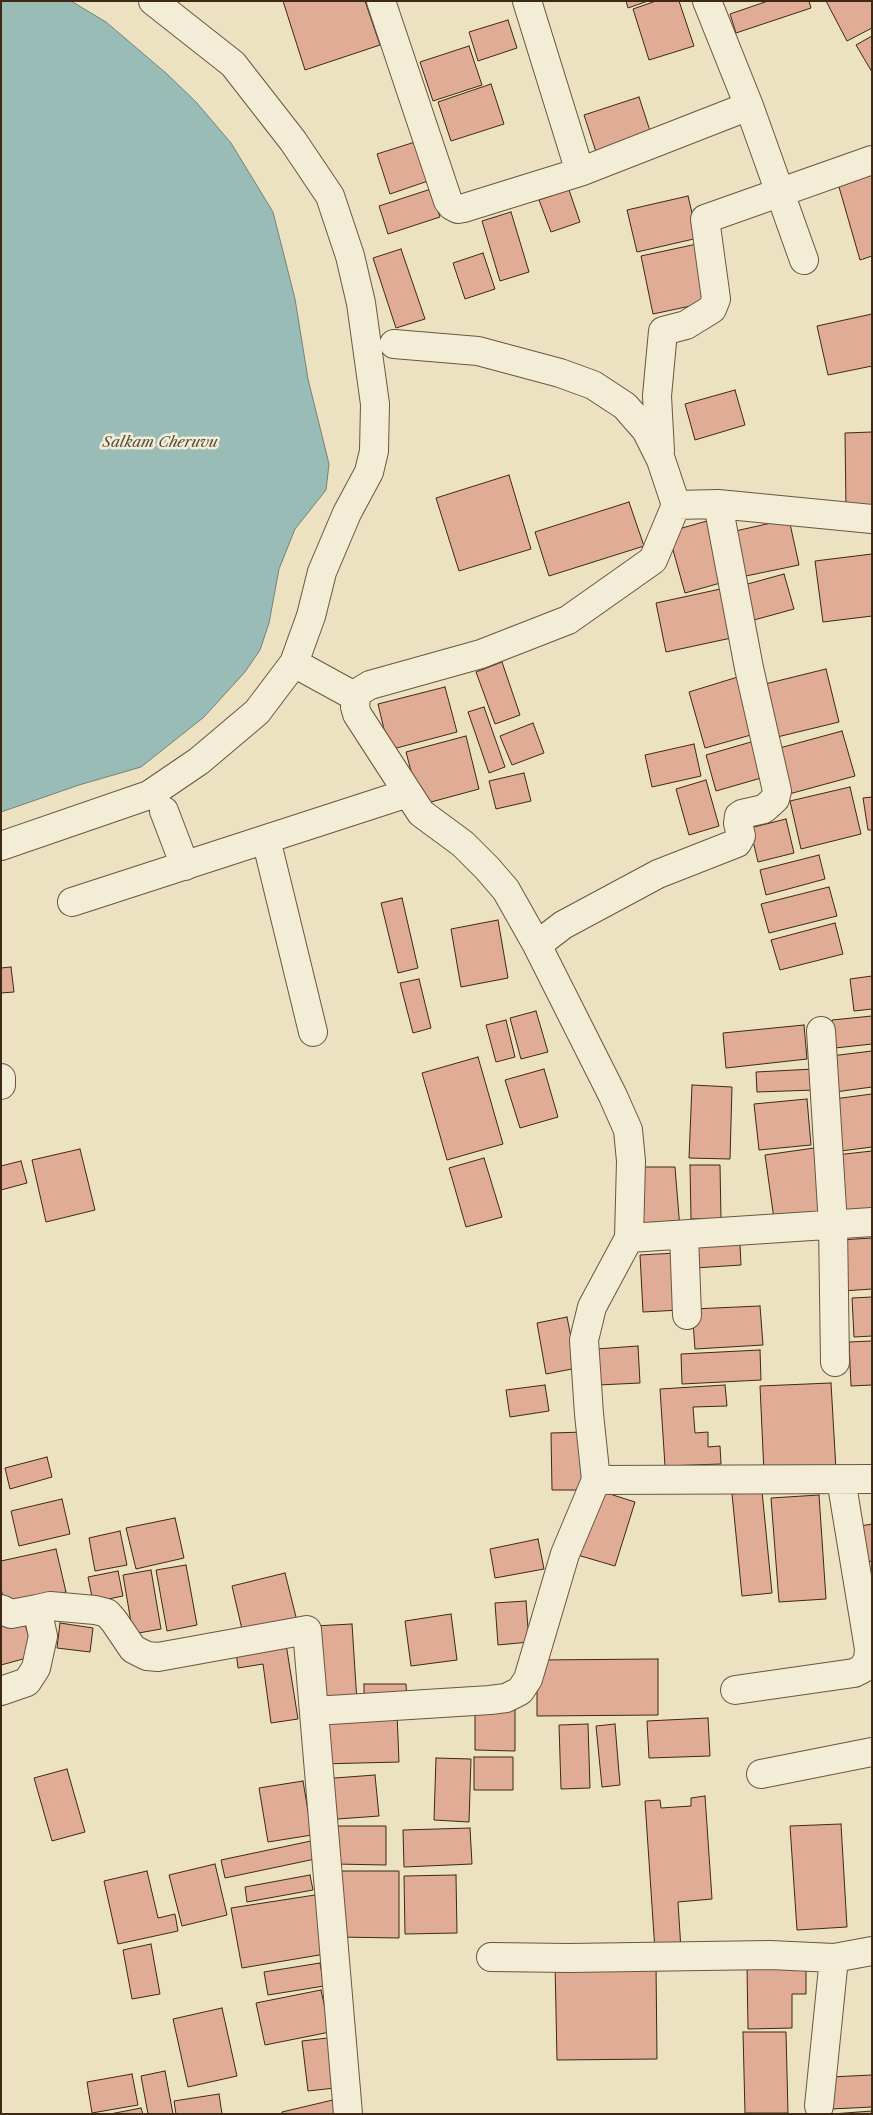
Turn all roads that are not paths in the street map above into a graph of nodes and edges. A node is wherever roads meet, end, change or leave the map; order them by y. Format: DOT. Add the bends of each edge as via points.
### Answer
graph roads {
  1 [pos="153,1"];
  2 [pos="381,1"];
  3 [pos="527,1"];
  4 [pos="707,1"];
  5 [pos="749,106"];
  6 [pos="872,160"];
  7 [pos="580,172"];
  8 [pos="780,193"];
  9 [pos="804,260"];
  10 [pos="394,344"];
  11 [pos="661,460"];
  12 [pos="718,504"];
  13 [pos="676,505"];
  14 [pos="872,519"];
  15 [pos="294,663"];
  16 [pos="356,697"];
  17 [pos="408,793"];
  18 [pos="164,811"];
  19 [pos="266,839"];
  20 [pos="1,846"];
  21 [pos="185,866"];
  22 [pos="72,902"];
  23 [pos="537,945"];
  24 [pos="821,1031"];
  25 [pos="313,1032"];
  26 [pos="1,1078"];
  27 [pos="1,1085"];
  28 [pos="872,1222"];
  29 [pos="834,1225"];
  30 [pos="684,1235"];
  31 [pos="629,1238"];
  32 [pos="687,1315"];
  33 [pos="836,1362"];
  34 [pos="841,1479"];
  35 [pos="872,1479"];
  36 [pos="596,1480"];
  37 [pos="37,1609"];
  38 [pos="1,1610"];
  39 [pos="735,1690"];
  40 [pos="1,1691"];
  41 [pos="314,1711"];
  42 [pos="872,1752"];
  43 [pos="761,1774"];
  44 [pos="872,1951"];
  45 [pos="491,1957"];
  46 [pos="834,1958"];
  47 [pos="819,2106"];
  48 [pos="348,2114"];
  1 -- 15 [label="street" via="233,64 293,141 330,196 350,256 375,404 374,451 369,472 322,572"];
  2 -- 7 [label="street" via="452,206 464,208"];
  3 -- 7 [label="street"];
  4 -- 5 [label="street"];
  5 -- 7 [label="street"];
  5 -- 8 [label="street"];
  6 -- 8 [label="street"];
  8 -- 9 [label="street"];
  8 -- 11 [label="street" via="705,219 716,300 712,309 686,325 663,331 657,396"];
  10 -- 11 [label="street" via="478,351 593,385 625,406 646,430"];
  11 -- 13 [label="street"];
  12 -- 13 [label="street"];
  12 -- 14 [label="street"];
  12 -- 23 [label="street" via="749,668 777,791 775,799 764,809 739,816 741,836 737,843 651,878 563,925"];
  13 -- 16 [label="street" via="653,560 568,620 481,654 370,685"];
  15 -- 16 [label="street"];
  15 -- 20 [label="street" via="257,712 199,761 149,795"];
  16 -- 17 [label="street" via="357,714"];
  17 -- 19 [label="street"];
  17 -- 23 [label="street" via="421,813 463,844 506,890"];
  18 -- 21 [label="street"];
  19 -- 21 [label="street"];
  19 -- 25 [label="street"];
  21 -- 22 [label="street"];
  23 -- 31 [label="street" via="628,1130 631,1162"];
  24 -- 29 [label="street"];
  26 -- 27 [label="street"];
  28 -- 29 [label="street"];
  29 -- 30 [label="street"];
  29 -- 33 [label="street"];
  30 -- 31 [label="street"];
  30 -- 32 [label="street"];
  31 -- 36 [label="street" via="592,1307 584,1340"];
  34 -- 35 [label="street"];
  34 -- 36 [label="street"];
  34 -- 39 [label="street" via="869,1648 868,1660 862,1669 854,1673"];
  36 -- 41 [label="street" via="565,1554 528,1679 520,1691 506,1698 490,1700"];
  37 -- 38 [label="street" via="11,1614"];
  37 -- 40 [label="street" via="43,1636 36,1668 27,1682"];
  37 -- 41 [label="street" via="50,1606 107,1614 133,1649 158,1657 307,1630"];
  41 -- 48 [label="street"];
  42 -- 43 [label="street"];
  44 -- 46 [label="street"];
  45 -- 46 [label="street" via="770,1955"];
  46 -- 47 [label="street"];
}
